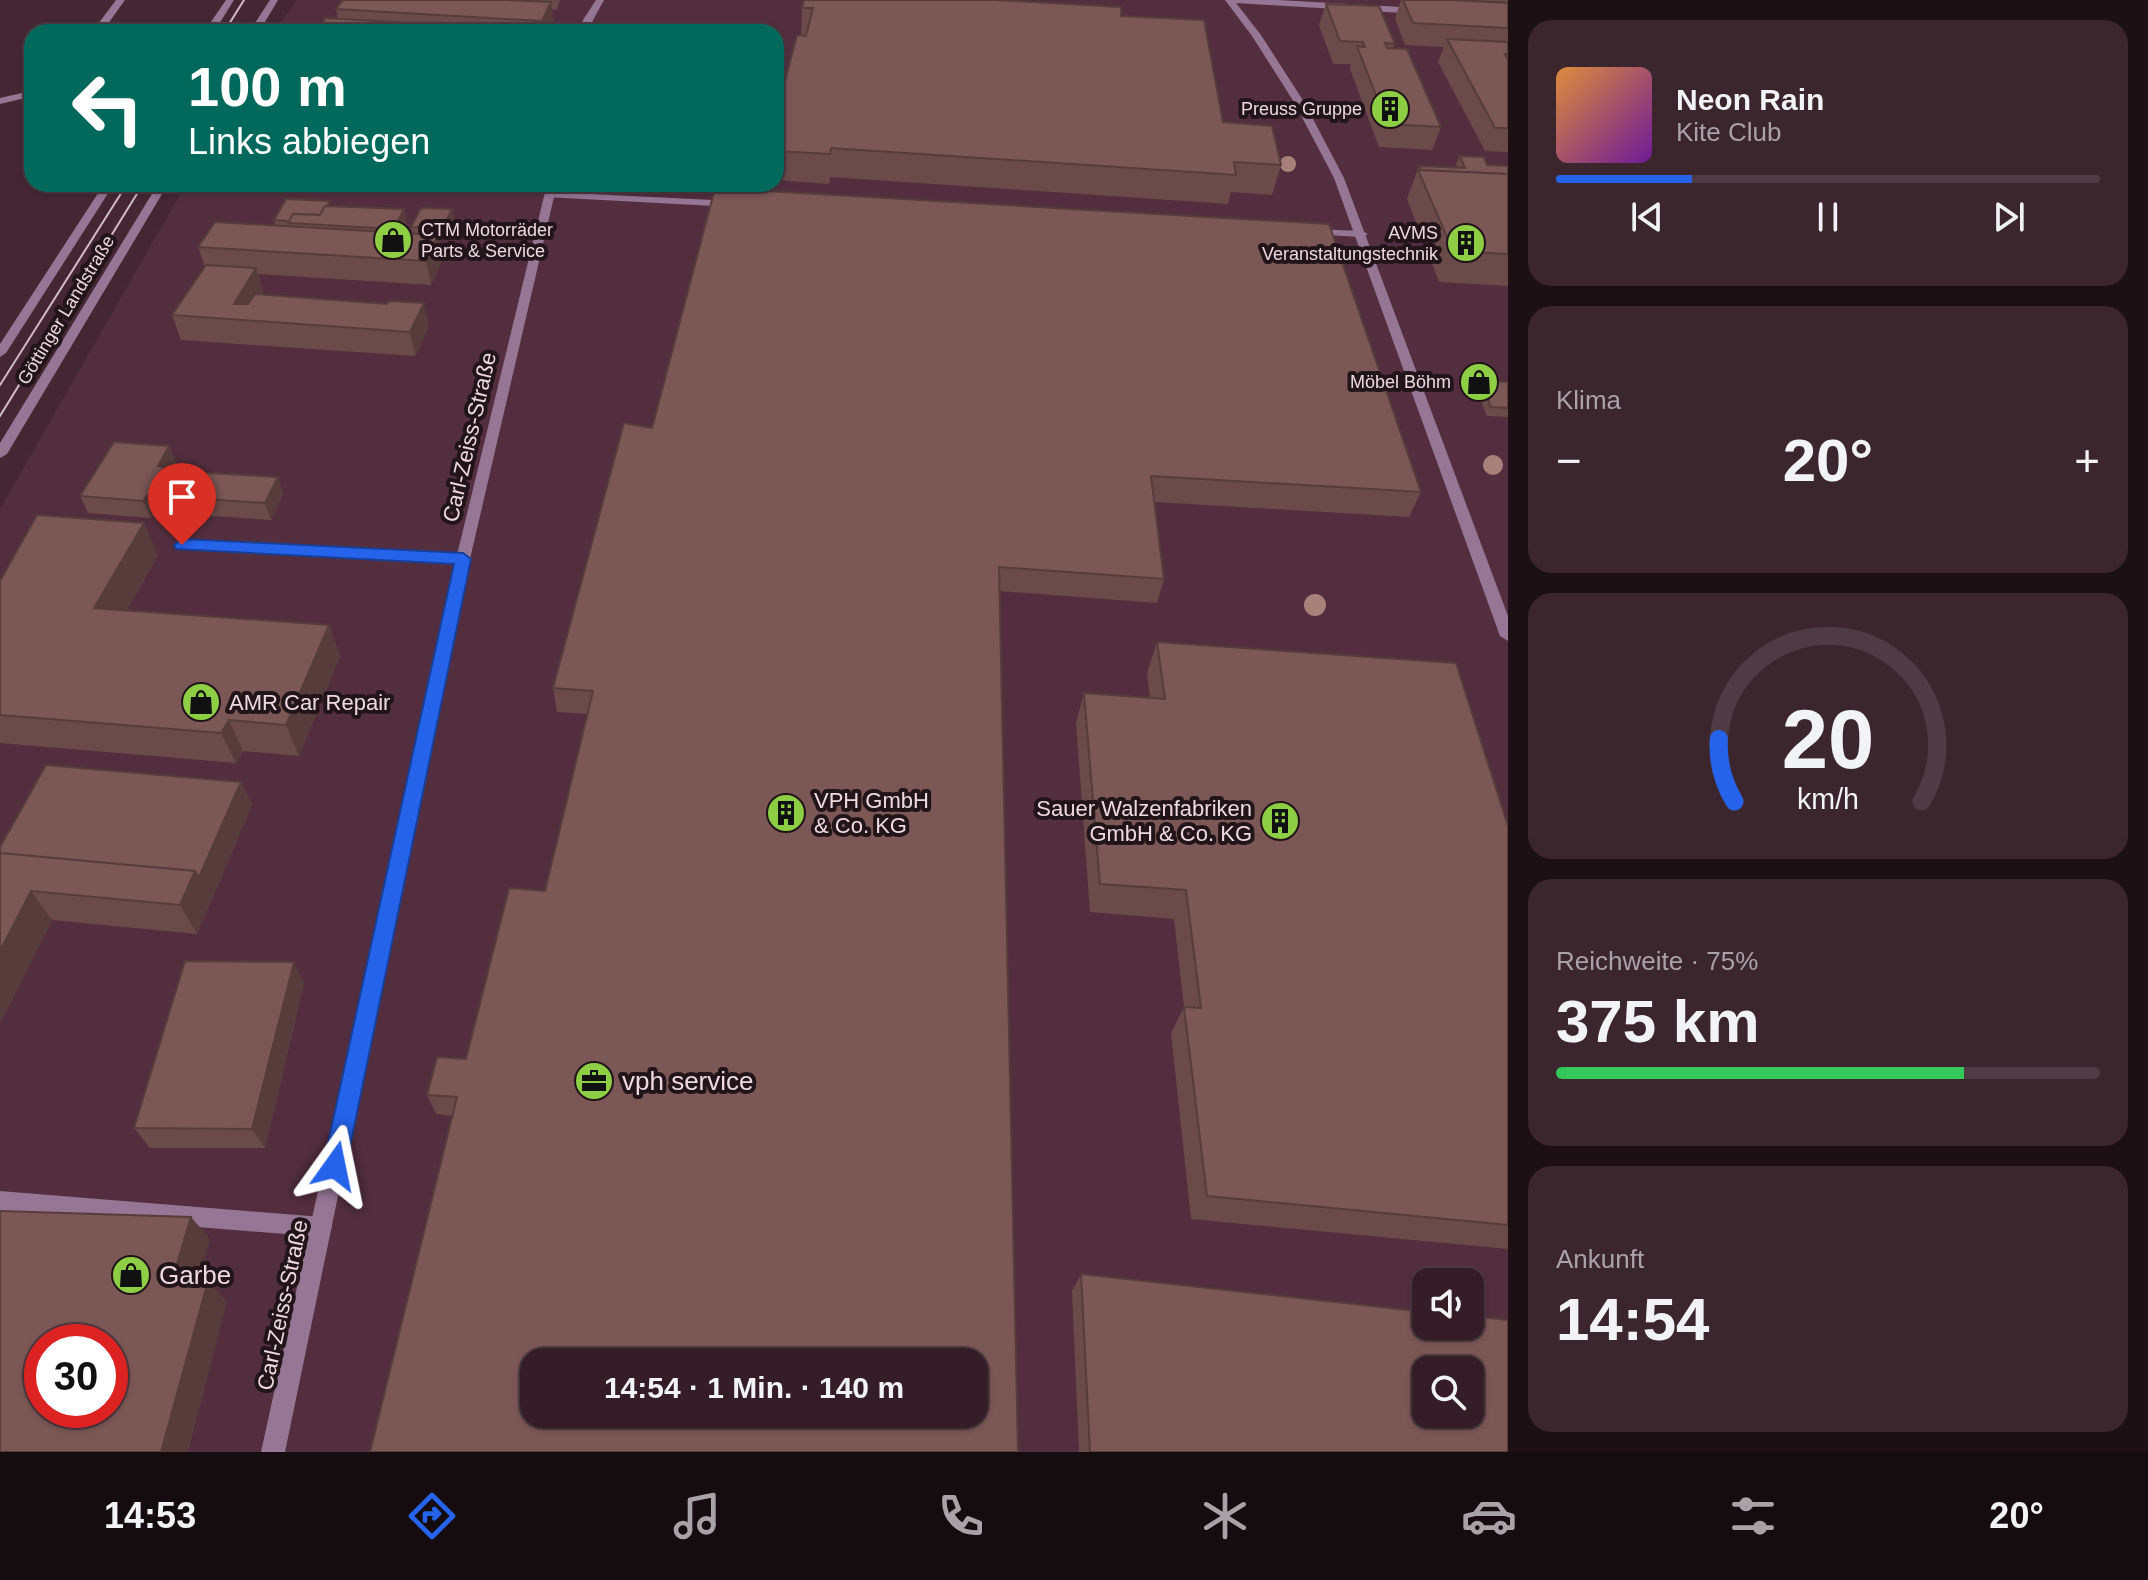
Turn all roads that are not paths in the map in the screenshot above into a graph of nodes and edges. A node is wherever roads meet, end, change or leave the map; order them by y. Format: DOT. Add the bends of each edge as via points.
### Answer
graph roads {
  1 [pos="121,0"];
  2 [pos="230,0"];
  3 [pos="274,0"];
  4 [pos="600,0"];
  5 [pos="1231,0"];
  6 [pos="1431,12"];
  7 [pos="103,24"];
  8 [pos="214,24"];
  9 [pos="259,24"];
  10 [pos="587,24"];
  11 [pos="24,93"];
  12 [pos="0,101"];
  13 [pos="104,192"];
  14 [pos="158,192"];
  15 [pos="550,192"];
  16 [pos="589,192"];
  17 [pos="741,204"];
  18 [pos="1298,231"];
  19 [pos="1362,234"];
  20 [pos="0,353"];
  21 [pos="0,454"];
  22 [pos="182,545"];
  23 [pos="463,559"];
  24 [pos="1508,636"];
  25 [pos="0,1201"];
  26 [pos="322,1227"];
  27 [pos="273,1452"];
  1 -- 7 [label="street"];
  2 -- 8 [label="street"];
  3 -- 9 [label="street"];
  4 -- 10 [label="street"];
  5 -- 6 [label="street"];
  5 -- 19 [label="street" via="1299,102"];
  11 -- 12 [label="street"];
  13 -- 20 [label="street, Göttinger Landstraße"];
  14 -- 21 [label="street, Göttinger Landstraße"];
  15 -- 23 [label="street, Carl-Zeiss-Straße"];
  16 -- 17 [label="street"];
  18 -- 19 [label="street"];
  19 -- 24 [label="street"];
  22 -- 23 [label="street"];
  23 -- 26 [label="street, Carl-Zeiss-Straße"];
  25 -- 26 [label="street"];
  26 -- 27 [label="street, Carl-Zeiss-Straße"];
}
